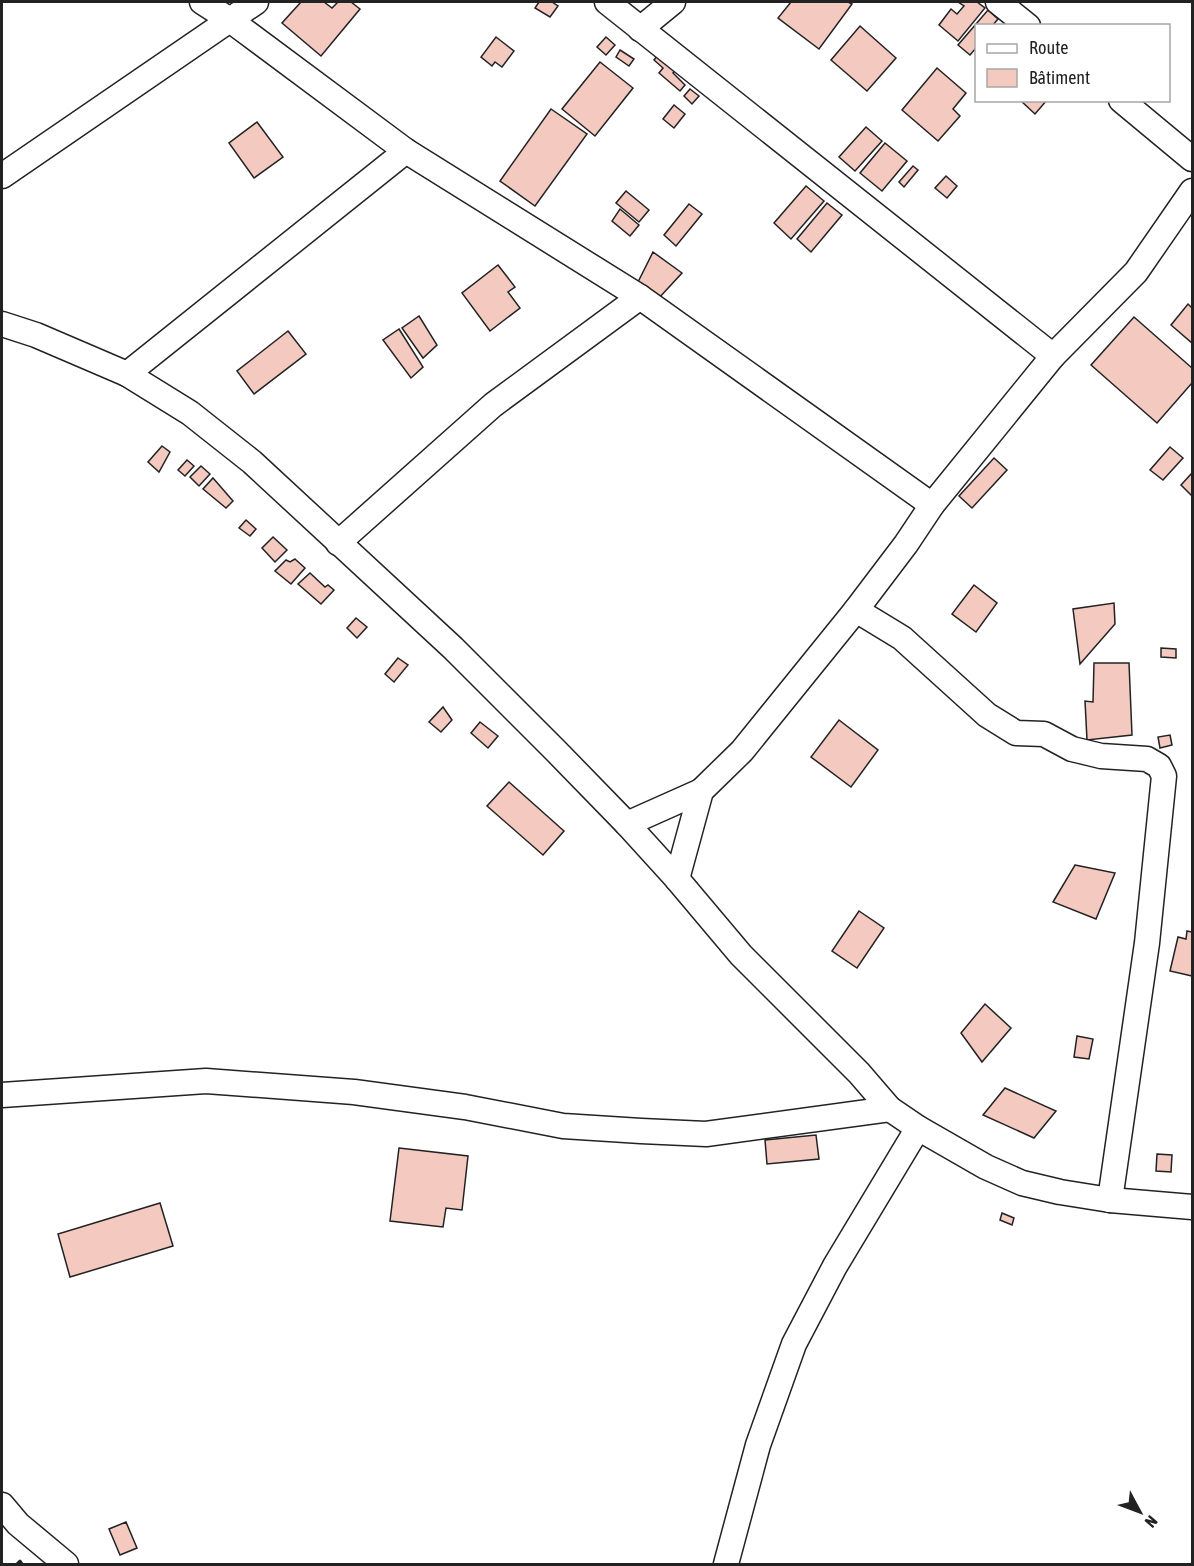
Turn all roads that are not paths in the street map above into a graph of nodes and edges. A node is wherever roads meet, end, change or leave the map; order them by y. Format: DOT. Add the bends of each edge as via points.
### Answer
graph roads {
  1 [pos="202,2"];
  2 [pos="256,2"];
  3 [pos="607,2"];
  4 [pos="674,2"];
  5 [pos="998,2"];
  6 [pos="230,20"];
  7 [pos="1026,24"];
  8 [pos="640,29"];
  9 [pos="1123,102"];
  10 [pos="406,151"];
  11 [pos="1192,159"];
  12 [pos="2,176"];
  13 [pos="1192,191"];
  14 [pos="640,297"];
  15 [pos="2,324"];
  16 [pos="1053,356"];
  17 [pos="127,374"];
  18 [pos="932,505"];
  19 [pos="338,543"];
  20 [pos="856,610"];
  21 [pos="701,791"];
  22 [pos="627,825"];
  23 [pos="677,879"];
  24 [pos="2,1095"];
  25 [pos="890,1109"];
  26 [pos="918,1128"];
  27 [pos="1110,1200"];
  28 [pos="1192,1207"];
  29 [pos="2,1505"];
  30 [pos="66,1564"];
  31 [pos="726,1564"];
  1 -- 6 [label="street"];
  2 -- 6 [label="street"];
  3 -- 8 [label="street"];
  4 -- 8 [label="street"];
  5 -- 7 [label="street"];
  6 -- 10 [label="street"];
  6 -- 12 [label="street"];
  8 -- 16 [label="street"];
  9 -- 11 [label="street"];
  10 -- 14 [label="street"];
  10 -- 17 [label="street"];
  13 -- 16 [label="street" via="1136,272"];
  14 -- 18 [label="street"];
  14 -- 19 [label="street" via="493,405"];
  15 -- 17 [label="street"];
  16 -- 18 [label="street"];
  17 -- 19 [label="street" via="190,413 243,455"];
  18 -- 20 [label="street"];
  19 -- 22 [label="street" via="453,648"];
  20 -- 21 [label="street" via="742,751"];
  20 -- 27 [label="street" via="902,638 987,716 1016,733 1044,734 1101,756 1147,759 1159,766 1164,776 1147,943"];
  21 -- 22 [label="street"];
  21 -- 23 [label="street"];
  22 -- 23 [label="street"];
  23 -- 25 [label="street" via="741,955"];
  24 -- 25 [label="street" via="206,1082 354,1092 465,1107 563,1126 706,1134"];
  25 -- 26 [label="street"];
  26 -- 27 [label="street" via="1022,1183"];
  26 -- 31 [label="street" via="835,1266 794,1344 758,1445"];
  27 -- 28 [label="street"];
  29 -- 30 [label="street" via="18,1524"];
}
